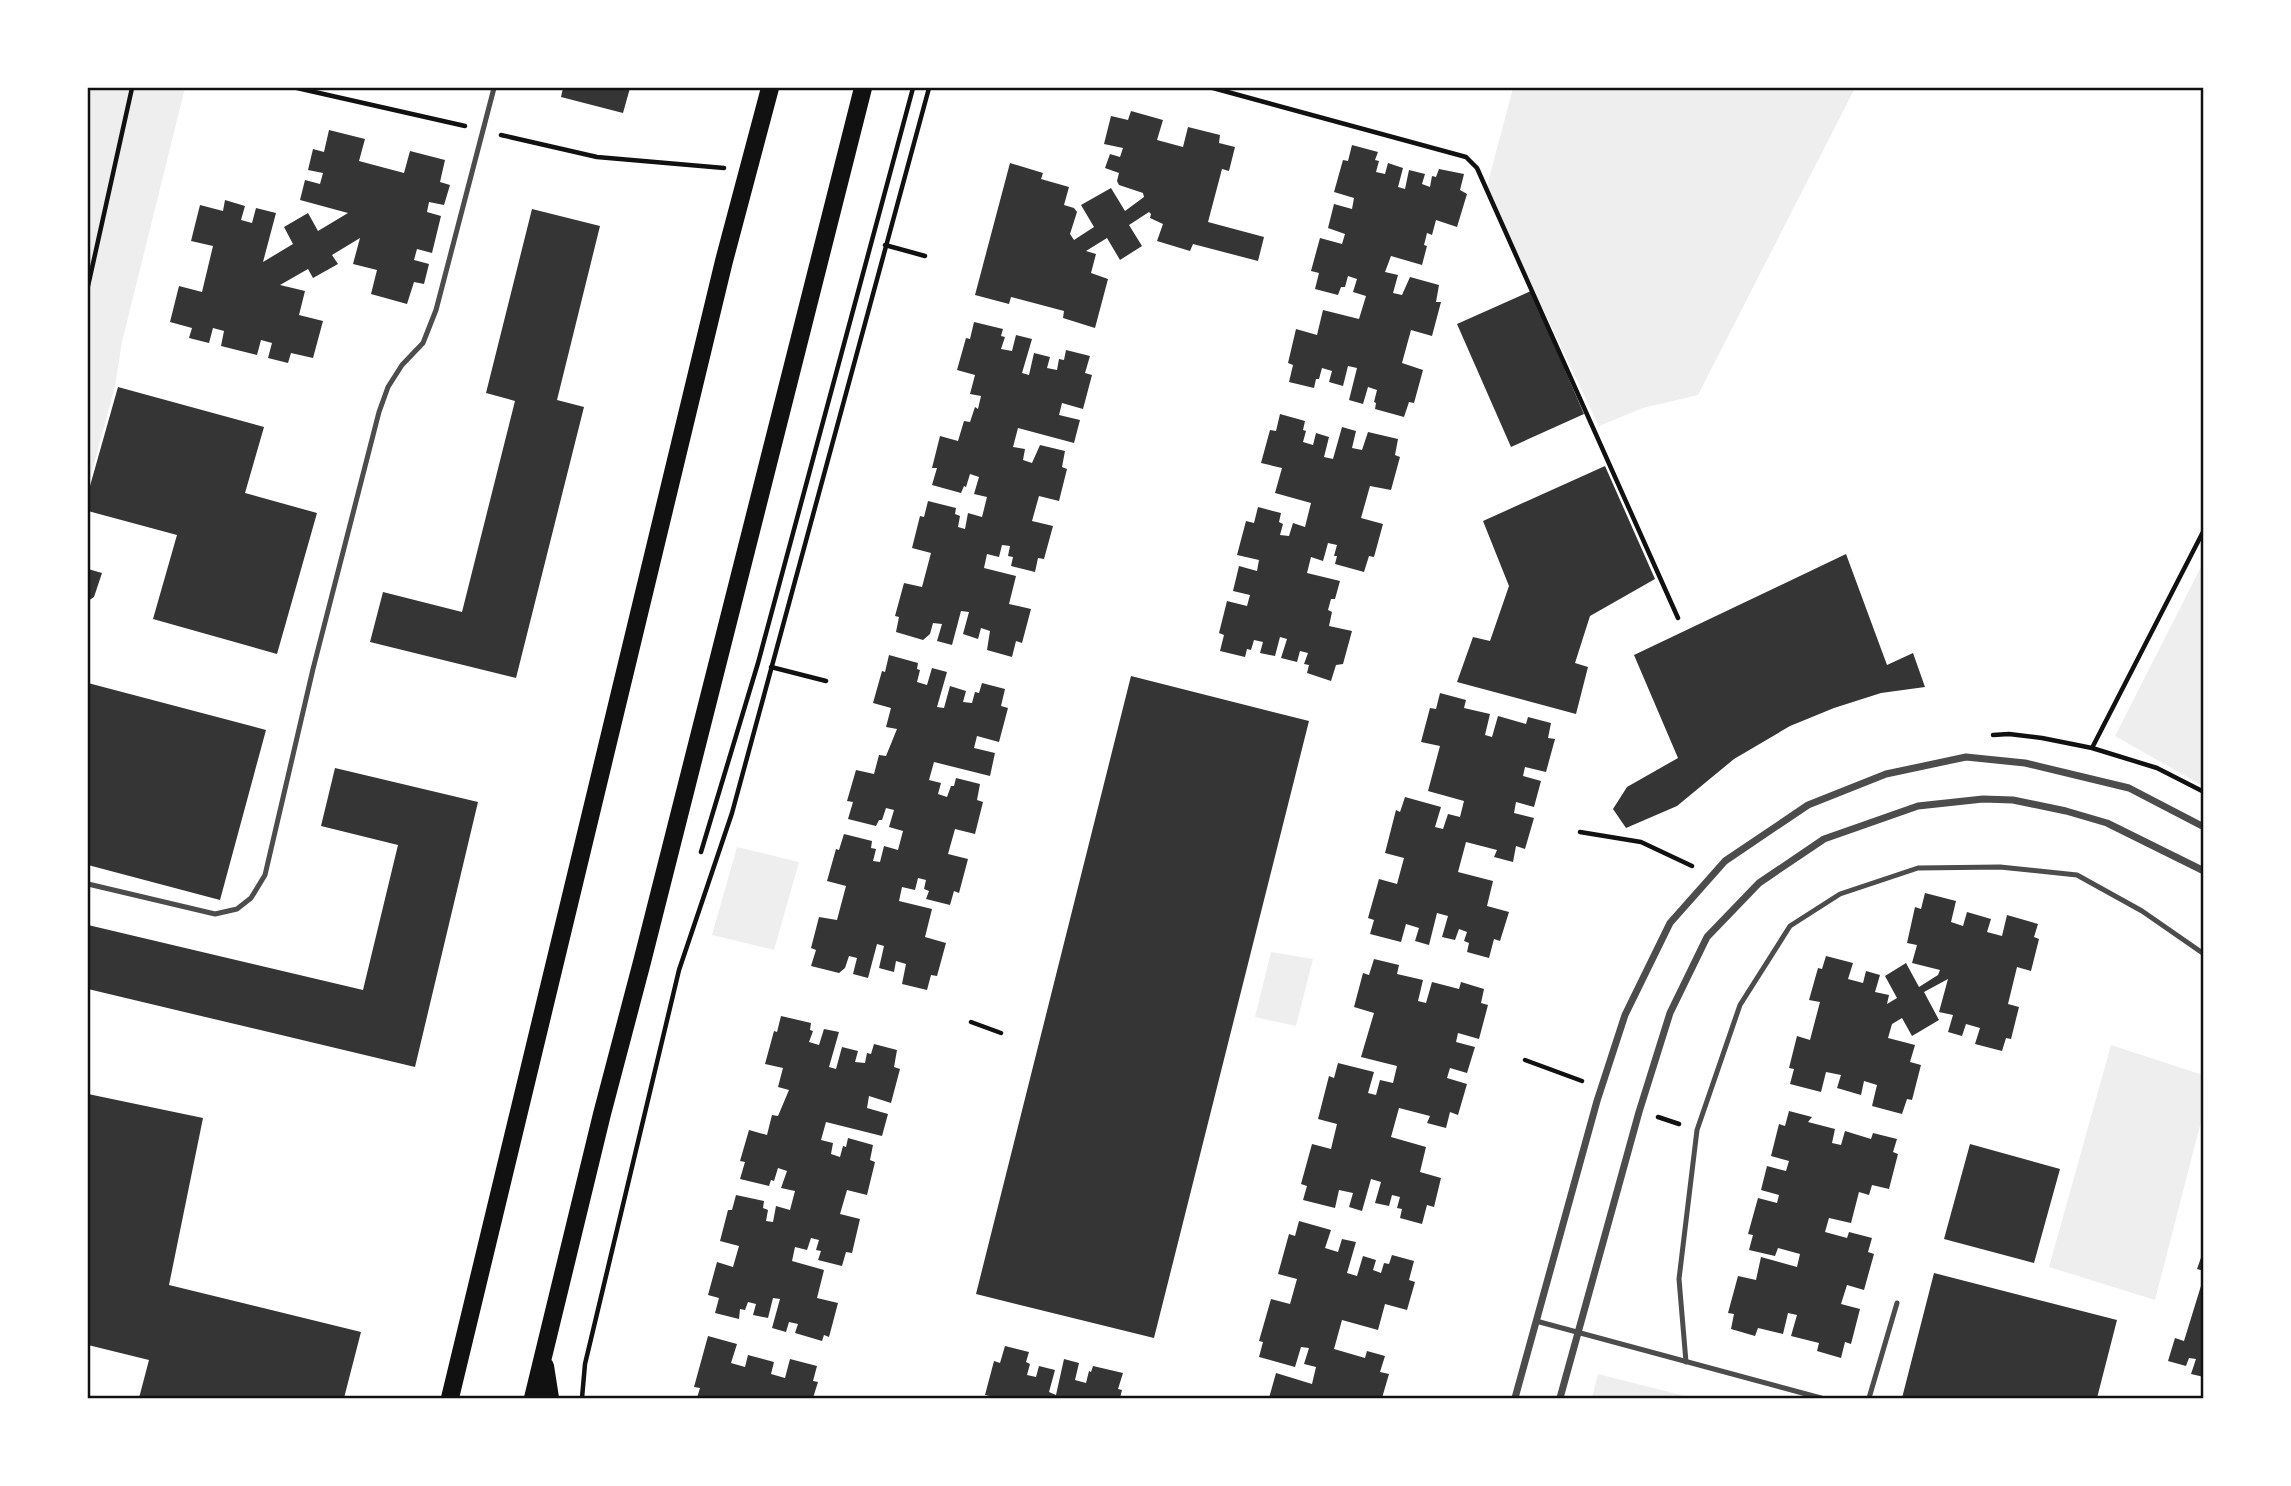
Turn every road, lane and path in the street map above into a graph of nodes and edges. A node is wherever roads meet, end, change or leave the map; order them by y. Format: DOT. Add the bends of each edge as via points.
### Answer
graph roads {
  1 [pos="132,88"];
  2 [pos="297,88"];
  3 [pos="494,88"];
  4 [pos="770,88"];
  5 [pos="863,88"];
  6 [pos="913,88"];
  7 [pos="929,88"];
  8 [pos="1213,88"];
  9 [pos="483,131"];
  10 [pos="732,169"];
  11 [pos="886,245"];
  12 [pos="925,256"];
  13 [pos="88,286"];
  14 [pos="2203,530"];
  15 [pos="1678,618"];
  16 [pos="771,667"];
  17 [pos="826,681"];
  18 [pos="2092,748"];
  19 [pos="2203,827"];
  20 [pos="1580,832"];
  21 [pos="698,861"];
  22 [pos="1697,869"];
  23 [pos="2203,871"];
  24 [pos="88,884"];
  25 [pos="2203,954"];
  26 [pos="971,1022"];
  27 [pos="1001,1033"];
  28 [pos="1525,1060"];
  29 [pos="1587,1083"];
  30 [pos="1897,1303"];
  31 [pos="1536,1321"];
  32 [pos="1578,1333"];
  33 [pos="544,1356"];
  34 [pos="1686,1362"];
  35 [pos="450,1398"];
  36 [pos="533,1398"];
  37 [pos="550,1398"];
  38 [pos="582,1398"];
  39 [pos="1515,1398"];
  40 [pos="1560,1398"];
  41 [pos="1821,1398"];
  42 [pos="1869,1398"];
  1 -- 13 [label="path"];
  2 -- 9 [label="path"];
  3 -- 9 [label="lane"];
  4 -- 35 [label="main road" via="724,261"];
  5 -- 33 [label="main road"];
  6 -- 21 [label="path" via="758,663"];
  7 -- 11 [label="path"];
  8 -- 15 [label="path" via="1466,157 1477,168"];
  9 -- 10 [label="path" via="597,157"];
  9 -- 24 [label="lane" via="436,310 423,343 402,365 379,412 265,875 251,898 237,909 215,914"];
  11 -- 12 [label="path"];
  11 -- 16 [label="path"];
  14 -- 18 [label="path"];
  16 -- 17 [label="path"];
  16 -- 38 [label="path" via="732,813 679,970 585,1364"];
  19 -- 31 [label="street" via="2129,788 2025,762 1966,757 1886,774 1808,805 1725,861 1670,923 1625,1015"];
  20 -- 22 [label="path" via="1642,842"];
  23 -- 32 [label="street" via="2107,823 2013,800 1983,799 1918,806 1824,839 1759,883 1707,937 1670,1013"];
  25 -- 34 [label="lane" via="2143,911 2077,876 2000,867 1918,867 1840,894 1790,926 1740,1005 1697,1130 1679,1279"];
  26 -- 27 [label="path"];
  28 -- 29 [label="path"];
  30 -- 42 [label="lane"];
  31 -- 32 [label="lane"];
  31 -- 39 [label="street"];
  32 -- 34 [label="lane"];
  32 -- 40 [label="street"];
  33 -- 36 [label="main road"];
  33 -- 37 [label="main road"];
  34 -- 41 [label="lane"];
}
